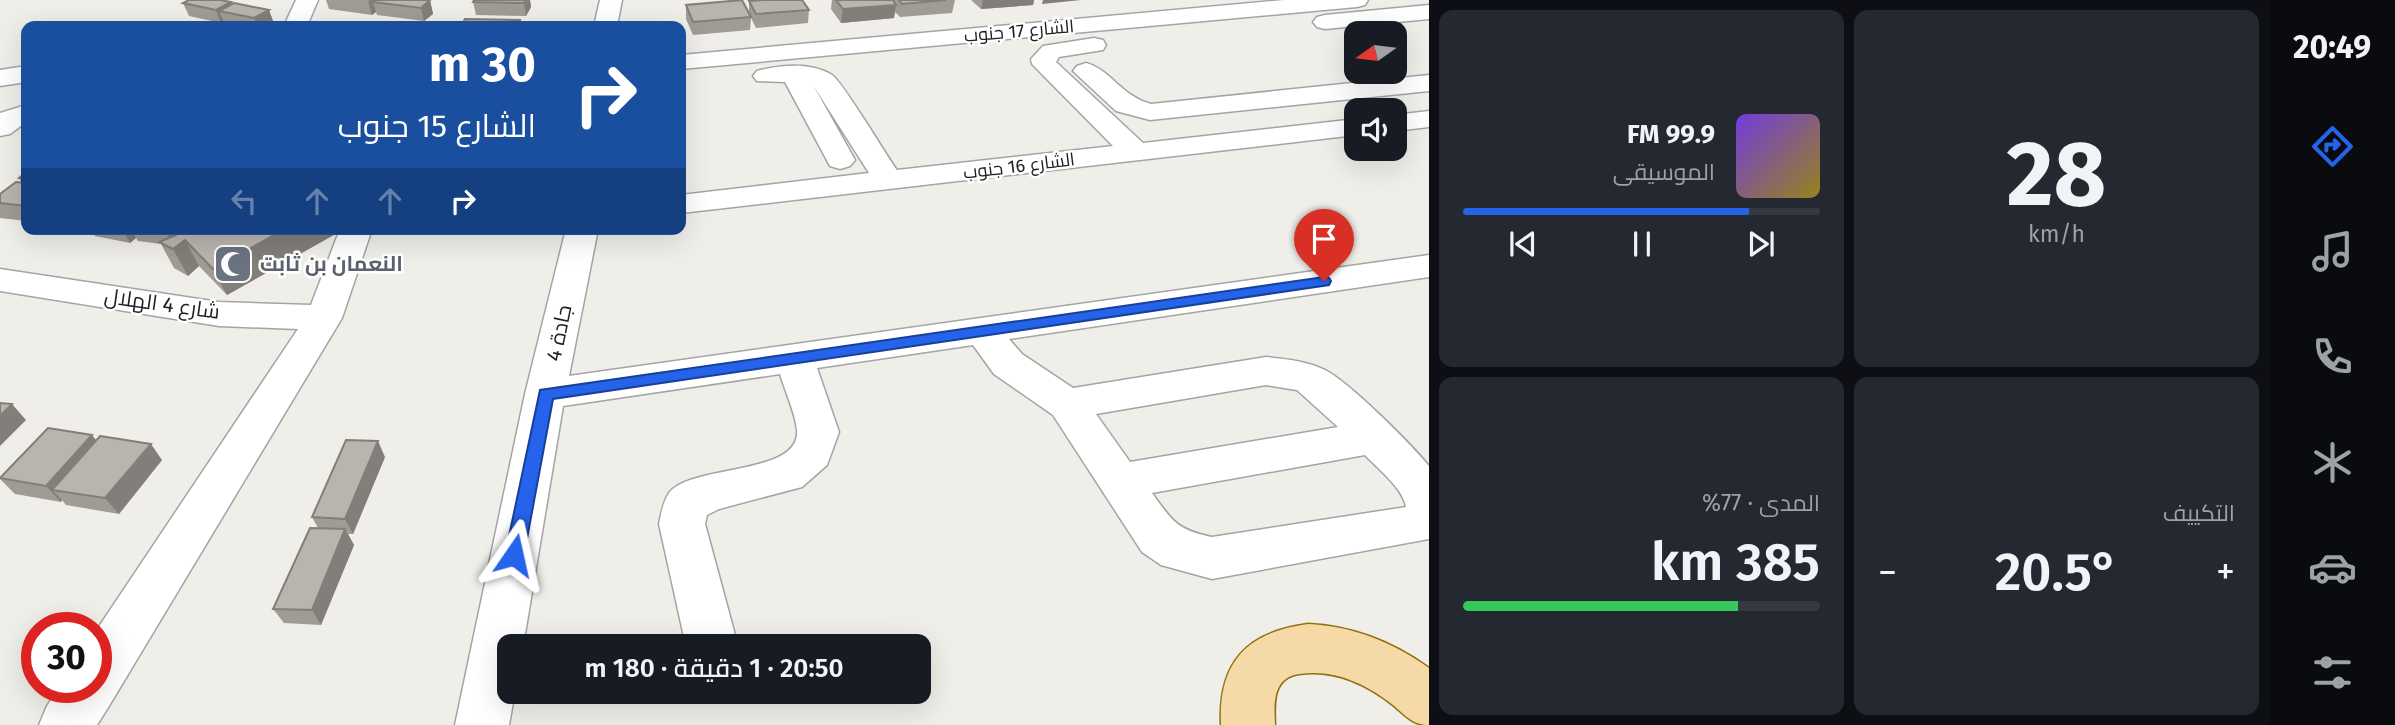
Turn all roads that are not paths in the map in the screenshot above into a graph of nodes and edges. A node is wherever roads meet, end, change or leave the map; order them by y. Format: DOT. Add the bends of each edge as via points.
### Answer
graph roads {
  1 [pos="307,0"];
  2 [pos="611,0"];
  3 [pos="1357,0"];
  4 [pos="1416,16"];
  5 [pos="298,21"];
  6 [pos="607,21"];
  7 [pos="1429,36"];
  8 [pos="1061,48"];
  9 [pos="686,62"];
  10 [pos="793,73"];
  11 [pos="21,75"];
  12 [pos="0,78"];
  13 [pos="1429,83"];
  14 [pos="686,84"];
  15 [pos="21,115"];
  16 [pos="1429,119"];
  17 [pos="1407,122"];
  18 [pos="0,128"];
  19 [pos="1344,128"];
  20 [pos="1136,152"];
  21 [pos="840,160"];
  22 [pos="888,180"];
  23 [pos="686,203"];
  24 [pos="354,235"];
  25 [pos="581,235"];
  26 [pos="1429,266"];
  27 [pos="0,280"];
  28 [pos="324,318"];
  29 [pos="982,331"];
  30 [pos="794,358"];
  31 [pos="545,394"];
  32 [pos="1067,404"];
  33 [pos="1374,437"];
  34 [pos="1120,481"];
  35 [pos="1429,507"];
  36 [pos="1429,514"];
  37 [pos="709,634"];
  38 [pos="112,652"];
  39 [pos="1424,695"];
  40 [pos="80,703"];
  41 [pos="1238,715"];
  42 [pos="66,725"];
  43 [pos="482,725"];
  1 -- 5 [label="street"];
  2 -- 6 [label="street"];
  3 -- 9 [label="street, الشارع 17 جنوب"];
  4 -- 7 [label="street"];
  4 -- 8 [label="street"];
  8 -- 13 [label="street" via="1125,106 1150,113"];
  8 -- 20 [label="street" via="1046,54 1044,64"];
  10 -- 14 [label="street"];
  10 -- 21 [label="street"];
  10 -- 22 [label="street" via="825,80"];
  11 -- 12 [label="street"];
  15 -- 18 [label="street"];
  16 -- 17 [label="street"];
  19 -- 20 [label="street, الشارع 16 جنوب"];
  20 -- 22 [label="street, الشارع 16 جنوب"];
  22 -- 23 [label="street, الشارع 16 جنوب"];
  24 -- 28 [label="street"];
  25 -- 31 [label="street, جادة 4"];
  26 -- 29 [label="street"];
  27 -- 28 [label="street, شارع 4 الهلال" via="219,314"];
  28 -- 38 [label="street"];
  29 -- 30 [label="street"];
  29 -- 32 [label="street" via="1008,364"];
  30 -- 31 [label="street"];
  30 -- 37 [label="street" via="818,432 812,453 788,475 709,493 686,504 682,524"];
  31 -- 43 [label="street, جادة 4"];
  32 -- 33 [label="street" via="1266,371 1288,373 1320,386"];
  32 -- 34 [label="street"];
  33 -- 34 [label="street"];
  33 -- 35 [label="street" via="1425,493"];
  34 -- 36 [label="street" via="1158,538 1178,551 1212,558 1417,524"];
  39 -- 41 [label="main road" via="1351,654 1293,649 1270,657 1254,673"];
  40 -- 42 [label="street"];
}
